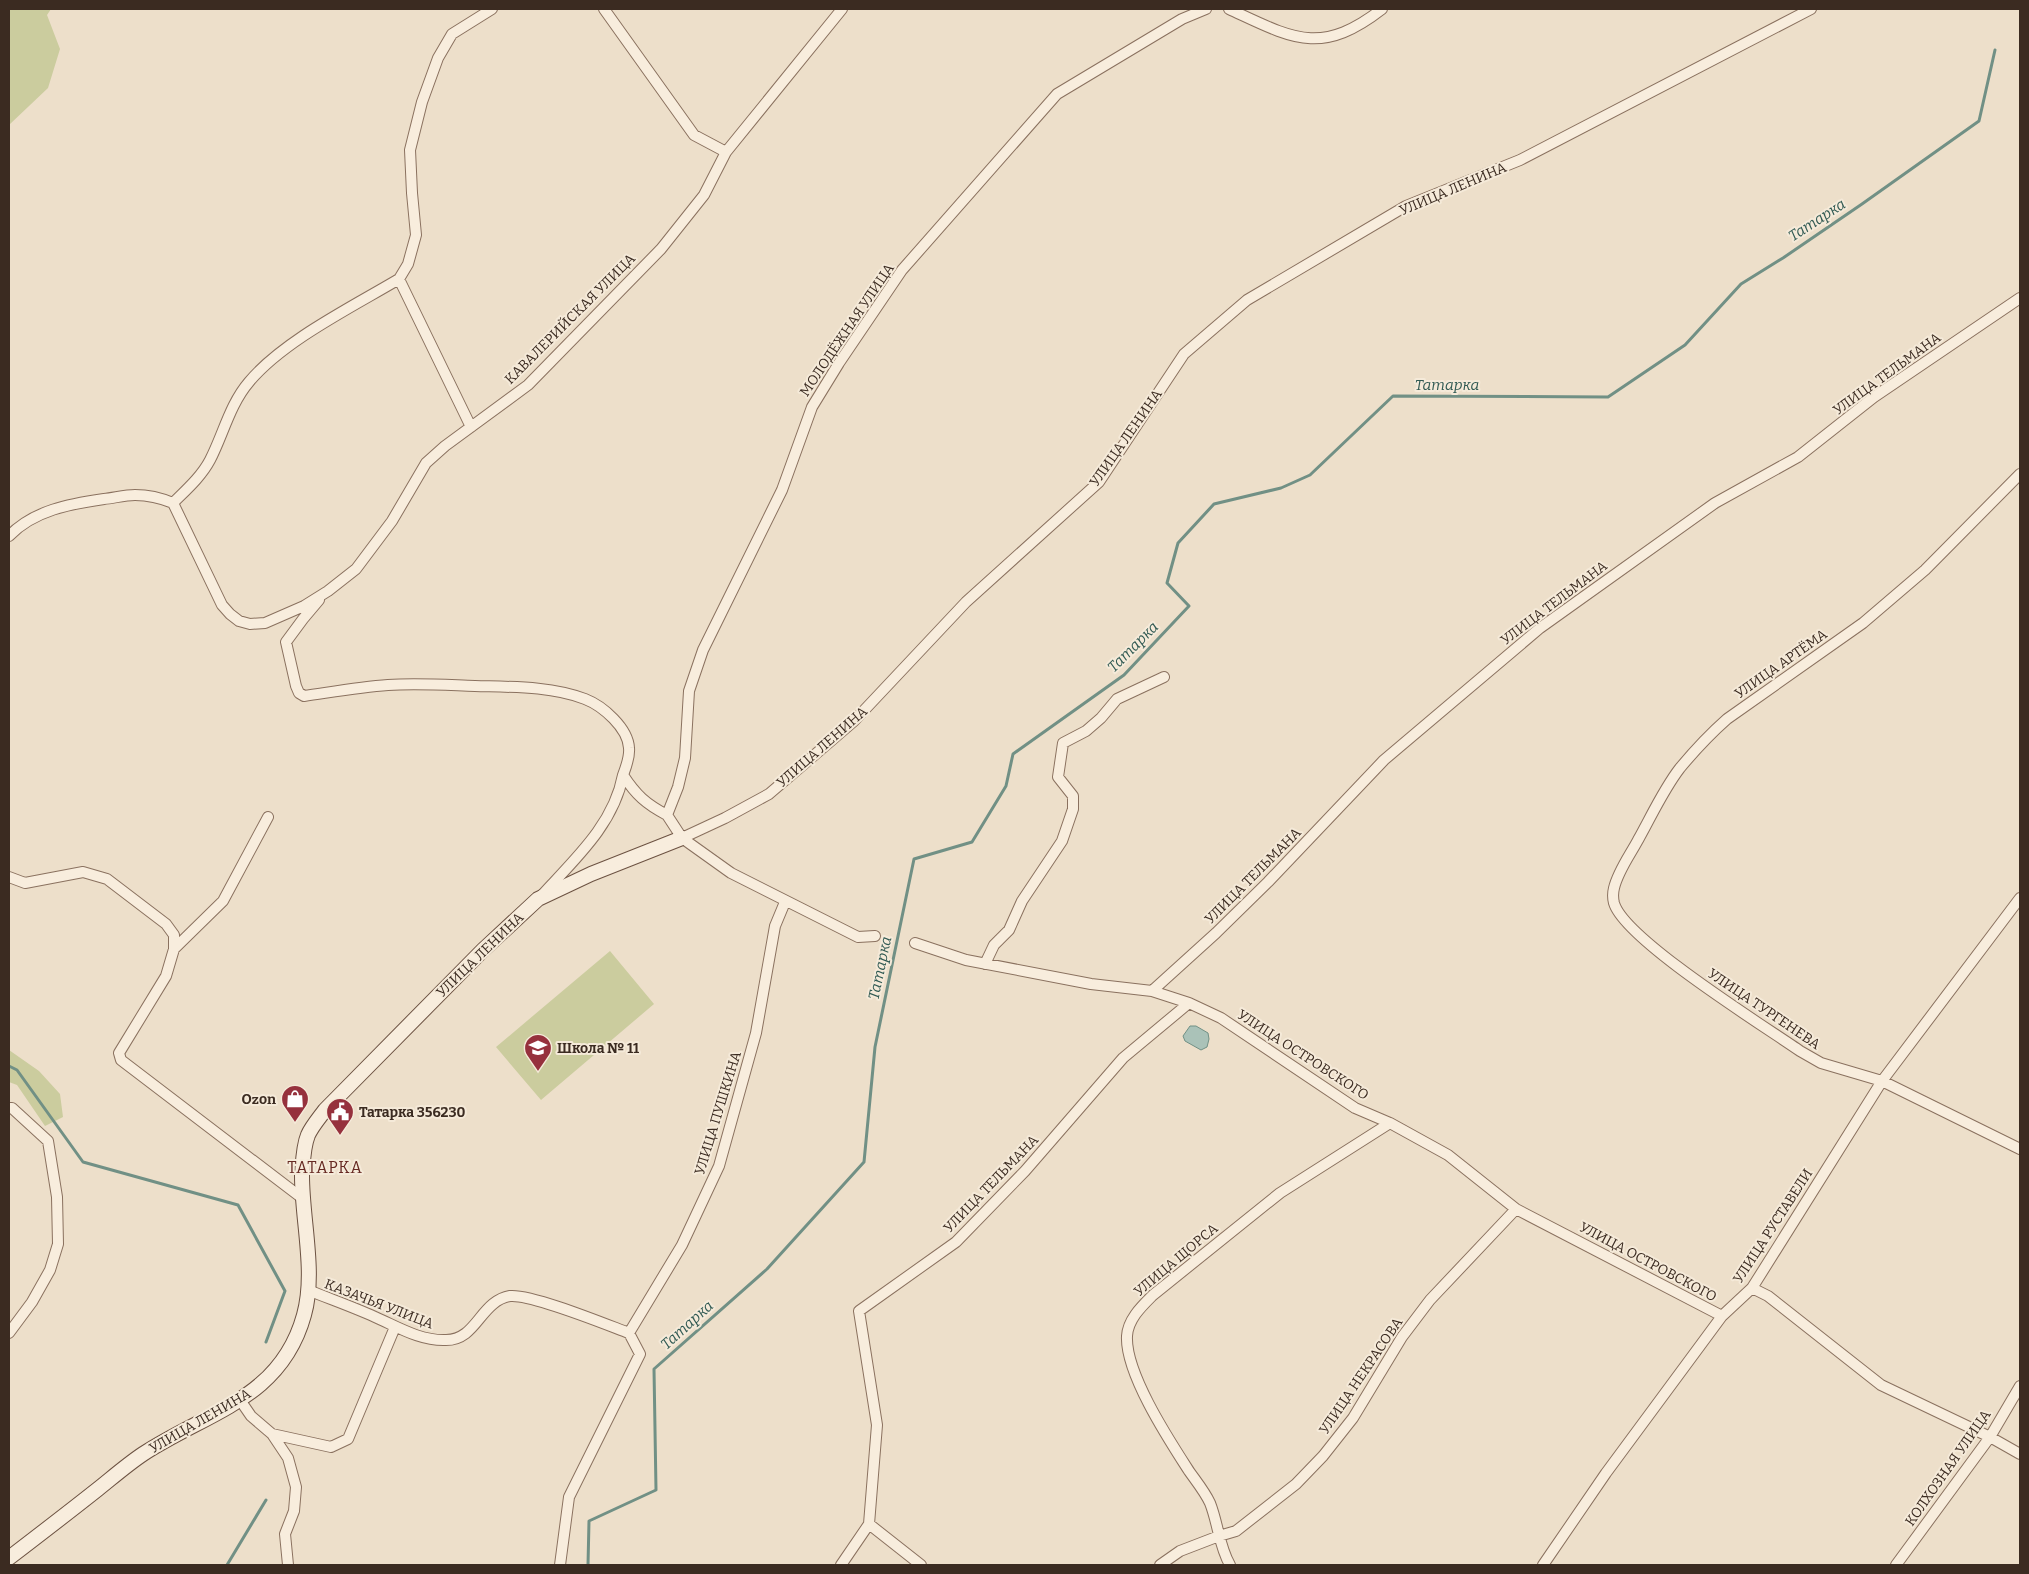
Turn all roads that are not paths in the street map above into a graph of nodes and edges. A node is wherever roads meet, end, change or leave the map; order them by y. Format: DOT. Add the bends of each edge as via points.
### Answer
graph roads {
  1 [pos="492,9"];
  2 [pos="604,9"];
  3 [pos="842,9"];
  4 [pos="1206,9"];
  5 [pos="1229,9"];
  6 [pos="1382,9"];
  7 [pos="1811,9"];
  8 [pos="726,152"];
  9 [pos="399,279"];
  10 [pos="2020,298"];
  11 [pos="471,427"];
  12 [pos="2020,474"];
  13 [pos="173,503"];
  14 [pos="9,536"];
  15 [pos="328,591"];
  16 [pos="1164,677"];
  17 [pos="623,774"];
  18 [pos="667,815"];
  19 [pos="268,816"];
  20 [pos="682,838"];
  21 [pos="9,876"];
  22 [pos="2020,898"];
  23 [pos="538,899"];
  24 [pos="785,902"];
  25 [pos="1619,913"];
  26 [pos="875,936"];
  27 [pos="915,943"];
  28 [pos="174,949"];
  29 [pos="985,964"];
  30 [pos="1152,991"];
  31 [pos="1190,1003"];
  32 [pos="1882,1080"];
  33 [pos="9,1108"];
  34 [pos="1390,1123"];
  35 [pos="2020,1148"];
  36 [pos="302,1198"];
  37 [pos="1516,1209"];
  38 [pos="1752,1288"];
  39 [pos="308,1290"];
  40 [pos="1722,1316"];
  41 [pos="395,1327"];
  42 [pos="9,1333"];
  43 [pos="629,1333"];
  44 [pos="2020,1386"];
  45 [pos="240,1400"];
  46 [pos="272,1434"];
  47 [pos="1990,1437"];
  48 [pos="2020,1454"];
  49 [pos="870,1524"];
  50 [pos="1219,1536"];
  51 [pos="9,1558"];
  52 [pos="288,1565"];
  53 [pos="560,1565"];
  54 [pos="841,1565"];
  55 [pos="921,1565"];
  56 [pos="1160,1565"];
  57 [pos="1230,1565"];
  58 [pos="1543,1565"];
  59 [pos="1896,1565"];
  1 -- 9 [label="street" via="452,34 438,58 422,102 410,150 416,236 408,264"];
  2 -- 8 [label="street" via="694,135"];
  3 -- 8 [label="street, КАВАЛЕРИЙСКАЯ УЛИЦА"];
  4 -- 18 [label="street, МОЛОДЁЖНАЯ УЛИЦА" via="1182,19 1057,94 902,270 839,363 812,407 782,490 703,650 689,691 685,758"];
  5 -- 6 [label="street" via="1274,30 1299,38 1319,39 1344,33"];
  7 -- 20 [label="street, УЛИЦА ЛЕНИНА" via="1520,160 1406,206 1247,300 1184,354 1099,482 966,602 854,722 769,794"];
  8 -- 11 [label="street, КАВАЛЕРИЙСКАЯ УЛИЦА" via="704,194 661,249 528,384"];
  9 -- 11 [label="street"];
  9 -- 13 [label="street" via="270,360 248,383 209,461"];
  10 -- 30 [label="street, УЛИЦА ТЕЛЬМАНА" via="1874,397 1798,457 1715,502 1540,628 1384,760 1268,882"];
  11 -- 15 [label="street, КАВАЛЕРИЙСКАЯ УЛИЦА" via="426,463 392,520 356,569"];
  12 -- 25 [label="street, УЛИЦА АРТЁМА" via="1925,570 1863,623 1727,719 1708,736 1679,770 1619,874 1613,902"];
  13 -- 14 [label="street" via="134,495 67,505 34,516"];
  13 -- 15 [label="street, КАВАЛЕРИЙСКАЯ УЛИЦА" via="222,605 239,621 250,624 276,620"];
  15 -- 17 [label="street" via="286,642 299,693 304,696 388,685 432,684 524,687 565,694 604,710 617,724 629,748"];
  16 -- 29 [label="street" via="1117,699 1086,731 1063,743 1058,778 1074,796 1062,841 1022,901 1010,930 994,945"];
  17 -- 18 [label="street" via="640,798"];
  17 -- 23 [label="street" via="620,791 606,820"];
  18 -- 20 [label="street"];
  19 -- 28 [label="street" via="223,901"];
  20 -- 23 [label="street, УЛИЦА ЛЕНИНА"];
  20 -- 24 [label="street" via="731,874"];
  21 -- 28 [label="street" via="25,883 83,872 107,879 166,924 174,934"];
  22 -- 32 [label="street, УЛИЦА РУСТАВЕЛИ"];
  23 -- 36 [label="street, УЛИЦА ЛЕНИНА" via="325,1110 308,1134 303,1158"];
  24 -- 26 [label="street" via="858,937"];
  24 -- 43 [label="street, УЛИЦА ПУШКИНА" via="775,926 756,1033 719,1166 682,1245"];
  25 -- 32 [label="street, УЛИЦА ТУРГЕНЕВА" via="1673,964 1800,1051 1821,1063"];
  27 -- 29 [label="street, УЛИЦА ОСТРОВСКОГО"];
  28 -- 36 [label="street" via="166,976 120,1054 120,1060"];
  29 -- 30 [label="street, УЛИЦА ОСТРОВСКОГО" via="1091,984"];
  30 -- 31 [label="street, УЛИЦА ОСТРОВСКОГО"];
  31 -- 34 [label="street, УЛИЦА ОСТРОВСКОГО" via="1221,1018 1355,1108"];
  31 -- 49 [label="street, УЛИЦА ТЕЛЬМАНА" via="1122,1058 1025,1171 956,1242 859,1311 877,1425"];
  32 -- 35 [label="street, УЛИЦА ТУРГЕНЕВА"];
  32 -- 38 [label="street, УЛИЦА РУСТАВЕЛИ"];
  33 -- 42 [label="street" via="48,1141 57,1197 58,1244 32,1302"];
  34 -- 37 [label="street, УЛИЦА ОСТРОВСКОГО" via="1448,1155"];
  34 -- 50 [label="street, УЛИЦА ЩОРСА" via="1280,1193 1153,1294 1135,1314 1127,1336 1131,1360 1144,1395 1210,1503"];
  36 -- 39 [label="street, УЛИЦА ЛЕНИНА"];
  37 -- 40 [label="street, УЛИЦА ОСТРОВСКОГО"];
  37 -- 50 [label="street, УЛИЦА НЕКРАСОВА" via="1430,1300 1402,1337 1353,1418 1323,1456 1296,1484 1259,1514 1236,1531"];
  38 -- 40 [label="street, УЛИЦА РУСТАВЕЛИ"];
  38 -- 47 [label="street" via="1768,1296 1881,1384"];
  39 -- 41 [label="street, КАЗАЧЬЯ УЛИЦА"];
  39 -- 45 [label="street, УЛИЦА ЛЕНИНА" via="304,1315 291,1348 264,1383"];
  40 -- 58 [label="street, УЛИЦА РУСТАВЕЛИ" via="1606,1473"];
  41 -- 43 [label="street, КАЗАЧЬЯ УЛИЦА" via="434,1340 449,1340 473,1328 491,1305 510,1296 545,1304"];
  41 -- 46 [label="street" via="348,1439 332,1447"];
  43 -- 53 [label="street" via="640,1354 569,1497"];
  44 -- 47 [label="street, КОЛХОЗНАЯ УЛИЦА"];
  45 -- 46 [label="street" via="251,1416"];
  45 -- 51 [label="street, УЛИЦА ЛЕНИНА" via="143,1454"];
  46 -- 52 [label="street" via="288,1458 296,1487 294,1511 286,1534"];
  47 -- 48 [label="street"];
  47 -- 59 [label="street, КОЛХОЗНАЯ УЛИЦА"];
  49 -- 54 [label="street"];
  49 -- 55 [label="street"];
  50 -- 56 [label="street, УЛИЦА НЕКРАСОВА" via="1180,1551"];
  50 -- 57 [label="street, УЛИЦА ЩОРСА"];
}
